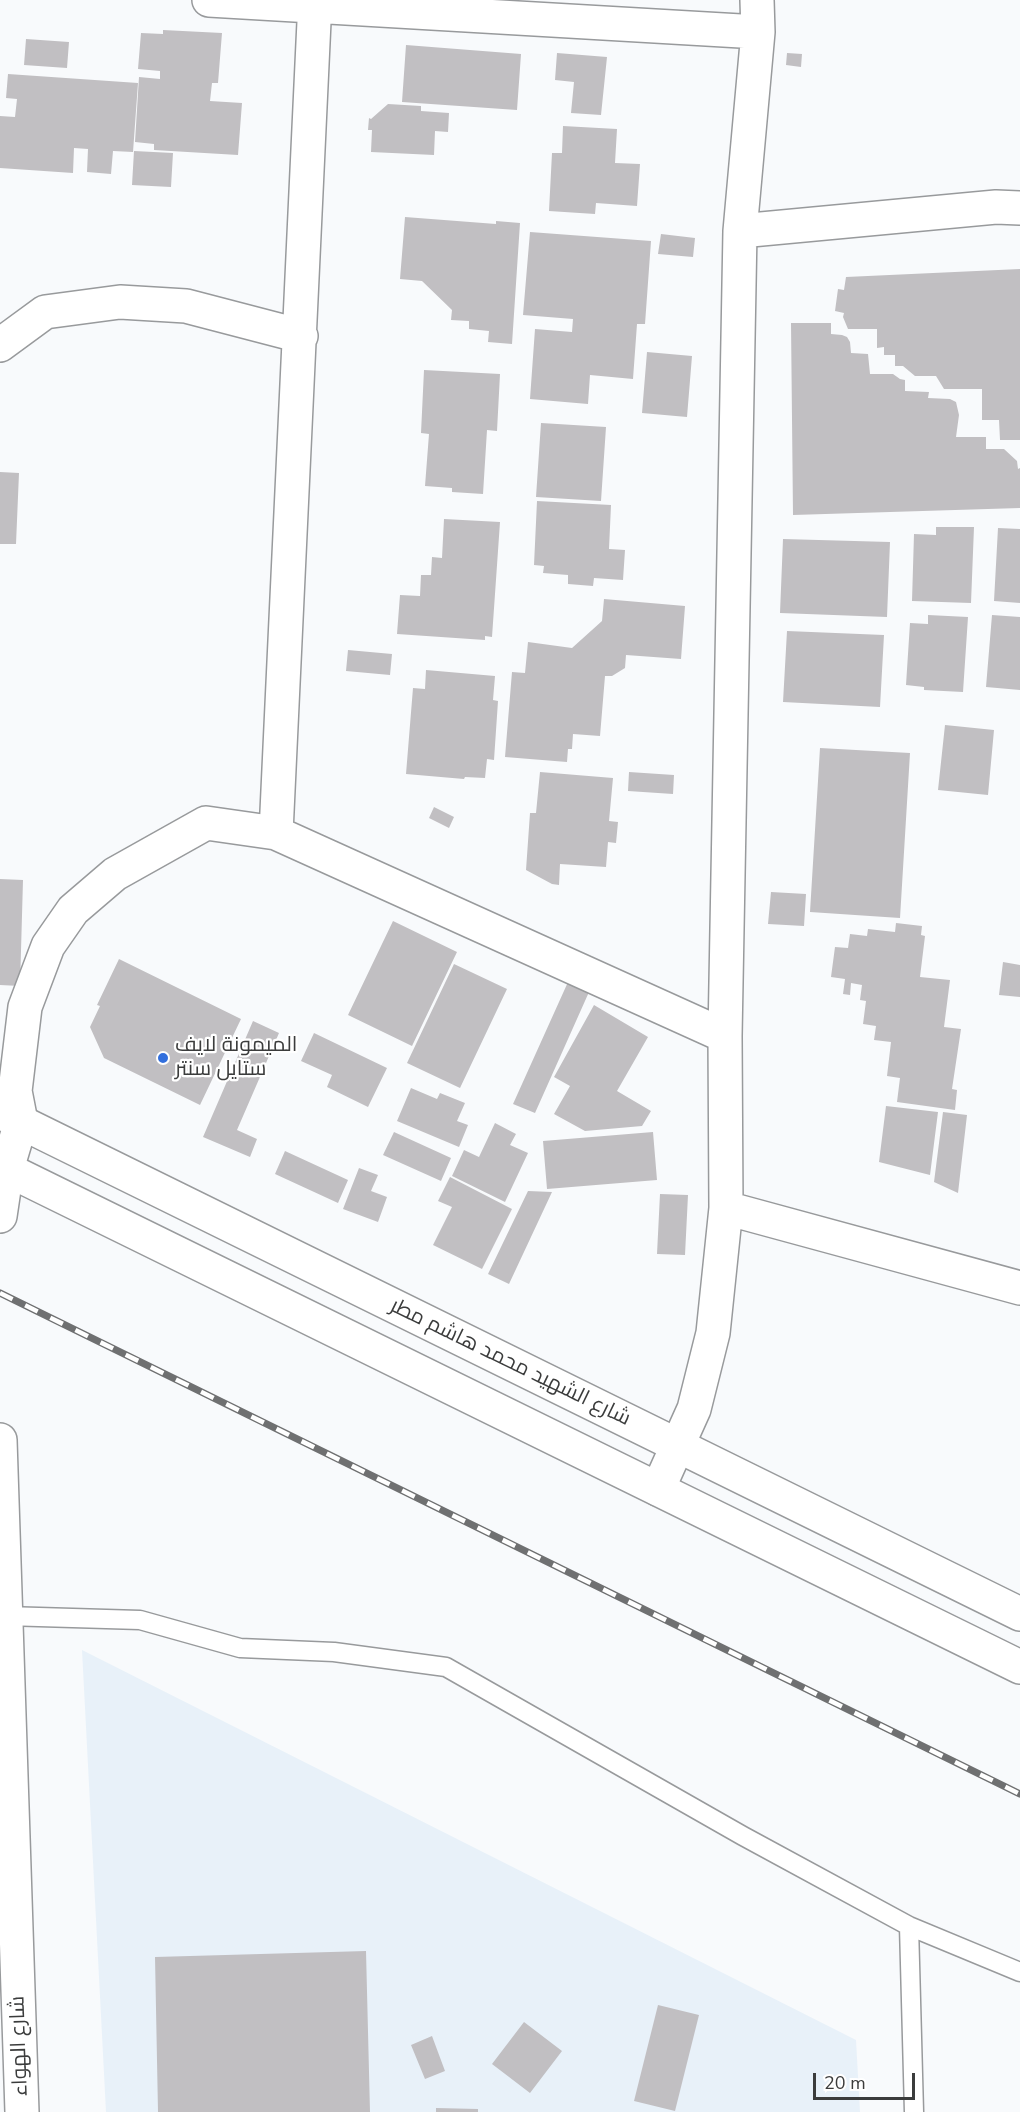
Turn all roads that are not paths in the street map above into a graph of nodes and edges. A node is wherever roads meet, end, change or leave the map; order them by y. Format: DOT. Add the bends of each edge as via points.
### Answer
graph roads {
  1 [pos="209,0"];
  2 [pos="315,4"];
  3 [pos="758,16"];
  4 [pos="1020,208"];
  5 [pos="741,231"];
  6 [pos="301,336"];
  7 [pos="0,345"];
  8 [pos="276,832"];
  9 [pos="725,1036"];
  10 [pos="11,1117"];
  11 [pos="4,1167"];
  12 [pos="726,1208"];
  13 [pos="0,1216"];
  14 [pos="1020,1288"];
  15 [pos="0,1440"];
  16 [pos="677,1445"];
  17 [pos="0,1450"];
  18 [pos="658,1489"];
  19 [pos="1020,1614"];
  20 [pos="5,1616"];
  21 [pos="1020,1666"];
  22 [pos="909,1926"];
  23 [pos="1020,1972"];
  24 [pos="22,2112"];
  25 [pos="914,2112"];
  1 -- 2 [label="street"];
  2 -- 3 [label="street"];
  2 -- 6 [label="street"];
  3 -- 5 [label="street"];
  4 -- 5 [label="street"];
  5 -- 9 [label="street"];
  6 -- 7 [label="street" via="186,306 120,302 45,312"];
  6 -- 8 [label="street"];
  8 -- 9 [label="street"];
  8 -- 10 [label="street" via="206,823 115,874 73,910 48,946 25,1007"];
  9 -- 12 [label="street"];
  10 -- 11 [label="street"];
  10 -- 16 [label="street, شارع الشهيد محمد هاشم مطر"];
  11 -- 13 [label="street"];
  11 -- 18 [label="street"];
  12 -- 14 [label="street"];
  12 -- 16 [label="street" via="713,1333 694,1409"];
  15 -- 17 [label="street, شارع الهواء"];
  16 -- 18 [label="street"];
  16 -- 19 [label="street, شارع الشهيد محمد هاشم مطر"];
  17 -- 20 [label="street, شارع الهواء"];
  18 -- 21 [label="street"];
  20 -- 22 [label="lane" via="140,1620 240,1648 334,1652 446,1666"];
  20 -- 24 [label="street, شارع الهواء"];
  22 -- 23 [label="lane"];
  22 -- 25 [label="lane"];
}
